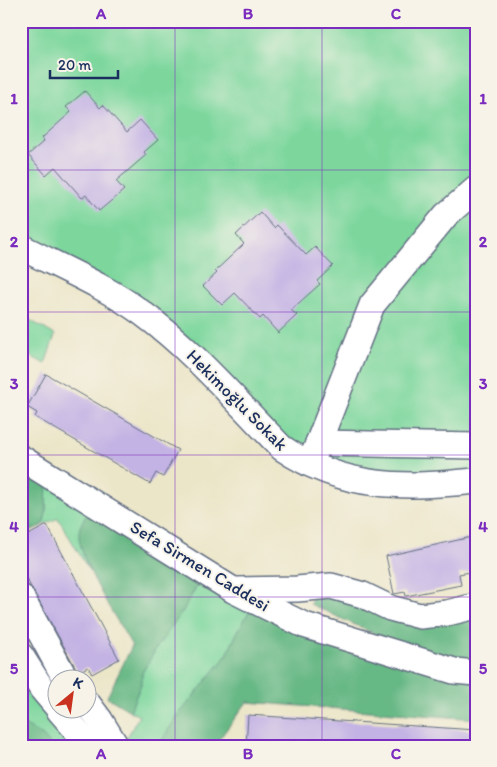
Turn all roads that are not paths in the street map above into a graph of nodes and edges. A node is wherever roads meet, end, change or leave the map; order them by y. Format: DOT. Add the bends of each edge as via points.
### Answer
graph roads {
  1 [pos="476,189"];
  2 [pos="21,247"];
  3 [pos="476,446"];
  4 [pos="314,454"];
  5 [pos="21,458"];
  6 [pos="476,481"];
  7 [pos="233,590"];
  8 [pos="21,597"];
  9 [pos="476,606"];
  10 [pos="21,656"];
  11 [pos="61,670"];
  12 [pos="476,673"];
  13 [pos="48,696"];
  14 [pos="98,719"];
  15 [pos="68,720"];
  16 [pos="90,746"];
  17 [pos="116,746"];
  1 -- 4 [label="street" via="446,215 372,305"];
  2 -- 4 [label="street, Hekimoğlu Sokak" via="141,312 184,348 282,448"];
  3 -- 4 [label="street"];
  4 -- 6 [label="street, Hekimoğlu Sokak" via="333,474 353,480 414,486"];
  5 -- 7 [label="street, Sefa Sirmen Caddesi"];
  7 -- 9 [label="street" via="331,586 420,616"];
  7 -- 12 [label="street, Sefa Sirmen Caddesi" via="304,625 454,671"];
  8 -- 11 [label="street"];
  10 -- 13 [label="street"];
  14 -- 17 [label="street"];
  15 -- 16 [label="street"];
}
